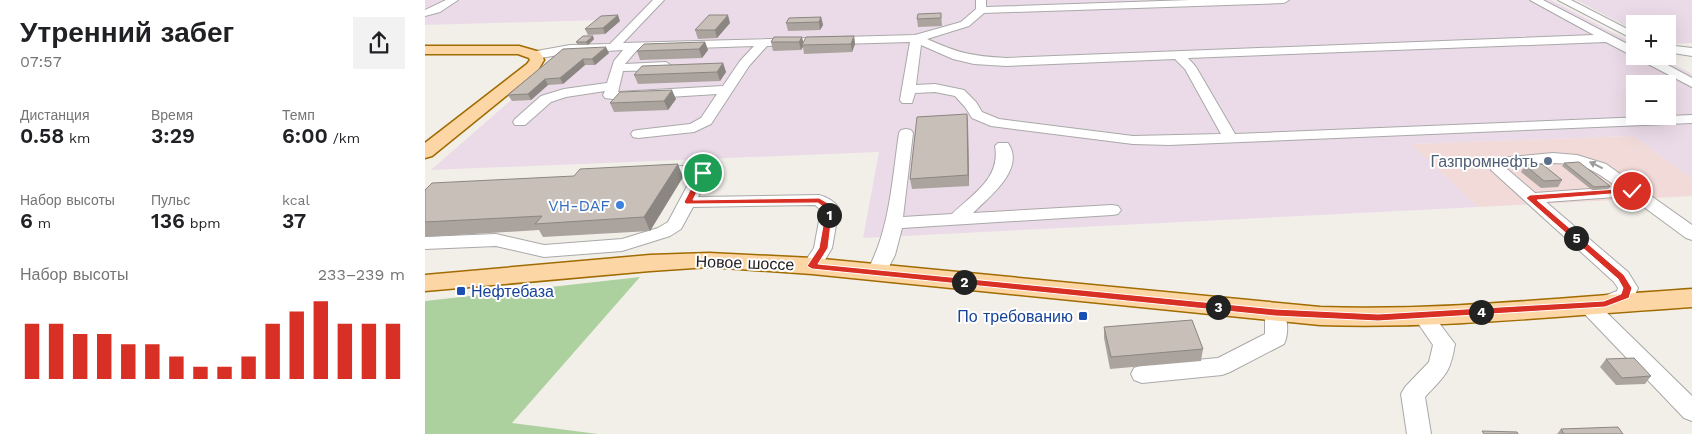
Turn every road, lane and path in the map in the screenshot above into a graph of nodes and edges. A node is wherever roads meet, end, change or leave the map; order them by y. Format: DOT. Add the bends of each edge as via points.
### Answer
graph roads {
  1 [pos="659,0"];
  2 [pos="1284,0"];
  3 [pos="1535,0"];
  4 [pos="1563,0"];
  5 [pos="1223,1"];
  6 [pos="450,2"];
  7 [pos="981,5"];
  8 [pos="425,6"];
  9 [pos="425,13"];
  10 [pos="1626,32"];
  11 [pos="917,38"];
  12 [pos="1608,38"];
  13 [pos="763,43"];
  14 [pos="633,47"];
  15 [pos="613,48"];
  16 [pos="1626,48"];
  17 [pos="1676,49"];
  18 [pos="425,50"];
  19 [pos="1692,52"];
  20 [pos="535,55"];
  21 [pos="1178,55"];
  22 [pos="724,64"];
  23 [pos="743,64"];
  24 [pos="1658,65"];
  25 [pos="676,66"];
  26 [pos="617,68"];
  27 [pos="1692,83"];
  28 [pos="611,86"];
  29 [pos="725,90"];
  30 [pos="1692,119"];
  31 [pos="520,122"];
  32 [pos="906,133"];
  33 [pos="637,134"];
  34 [pos="1230,137"];
  35 [pos="1003,146"];
  36 [pos="425,152"];
  37 [pos="637,172"];
  38 [pos="1632,191"];
  39 [pos="1530,198"];
  40 [pos="688,202"];
  41 [pos="1112,210"];
  42 [pos="957,219"];
  43 [pos="894,223"];
  44 [pos="1692,234"];
  45 [pos="425,243"];
  46 [pos="812,266"];
  47 [pos="876,273"];
  48 [pos="425,283"];
  49 [pos="1692,298"];
  50 [pos="1596,305"];
  51 [pos="1275,313"];
  52 [pos="1423,316"];
  53 [pos="1142,374"];
  54 [pos="1692,411"];
  55 [pos="1419,434"];
  1 -- 15 [label="lane"];
  2 -- 5 [label="lane"];
  3 -- 12 [label="lane"];
  4 -- 10 [label="lane"];
  5 -- 7 [label="lane"];
  6 -- 8 [label="lane"];
  6 -- 9 [label="lane"];
  7 -- 11 [label="lane" via="965,24"];
  11 -- 13 [label="lane"];
  11 -- 21 [label="lane" via="953,55 974,60 1006,62"];
  11 -- 34 [label="lane" via="908,95 935,88 959,93 977,115 996,123 1133,140"];
  12 -- 16 [label="lane"];
  12 -- 21 [label="lane"];
  13 -- 14 [label="lane"];
  13 -- 23 [label="lane"];
  14 -- 15 [label="lane"];
  14 -- 26 [label="lane"];
  15 -- 20 [label="lane" via="570,49"];
  17 -- 19 [label="lane"];
  18 -- 20 [label="main road" via="519,50"];
  20 -- 36 [label="main road" via="537,60 533,67"];
  21 -- 34 [label="lane" via="1190,66"];
  22 -- 23 [label="lane"];
  23 -- 29 [label="lane"];
  24 -- 27 [label="lane"];
  25 -- 26 [label="lane"];
  26 -- 28 [label="lane"];
  28 -- 29 [label="lane" via="610,95 620,96"];
  28 -- 31 [label="lane" via="546,99"];
  29 -- 33 [label="lane" via="706,121 694,128"];
  30 -- 34 [label="lane"];
  32 -- 43 [label="lane"];
  35 -- 42 [label="lane" via="1005,157 1000,177"];
  37 -- 40 [label="lane" via="693,170 703,173"];
  38 -- 39 [label="lane"];
  38 -- 39 [label="lane, one-way" via="1600,167 1569,157 1506,161 1499,165 1499,170"];
  38 -- 44 [label="lane"];
  39 -- 50 [label="lane" via="1621,277 1627,288 1625,296"];
  40 -- 45 [label="lane" via="675,225 664,232 622,244 544,251 496,240"];
  40 -- 46 [label="lane" via="819,200 830,208 823,248"];
  41 -- 42 [label="lane"];
  42 -- 43 [label="lane"];
  43 -- 47 [label="lane" via="893,237"];
  46 -- 47 [label="main road, Новое шоссе"];
  46 -- 48 [label="main road, Новое шоссе" via="699,261 650,263"];
  47 -- 51 [label="main road, Новое шоссе"];
  49 -- 50 [label="main road, Новое шоссе"];
  50 -- 52 [label="main road, Новое шоссе"];
  50 -- 54 [label="lane"];
  51 -- 52 [label="main road, Новое шоссе" via="1378,318"];
  51 -- 53 [label="lane" via="1276,338 1222,366"];
  52 -- 55 [label="lane" via="1443,344 1440,366 1413,394"];
}
